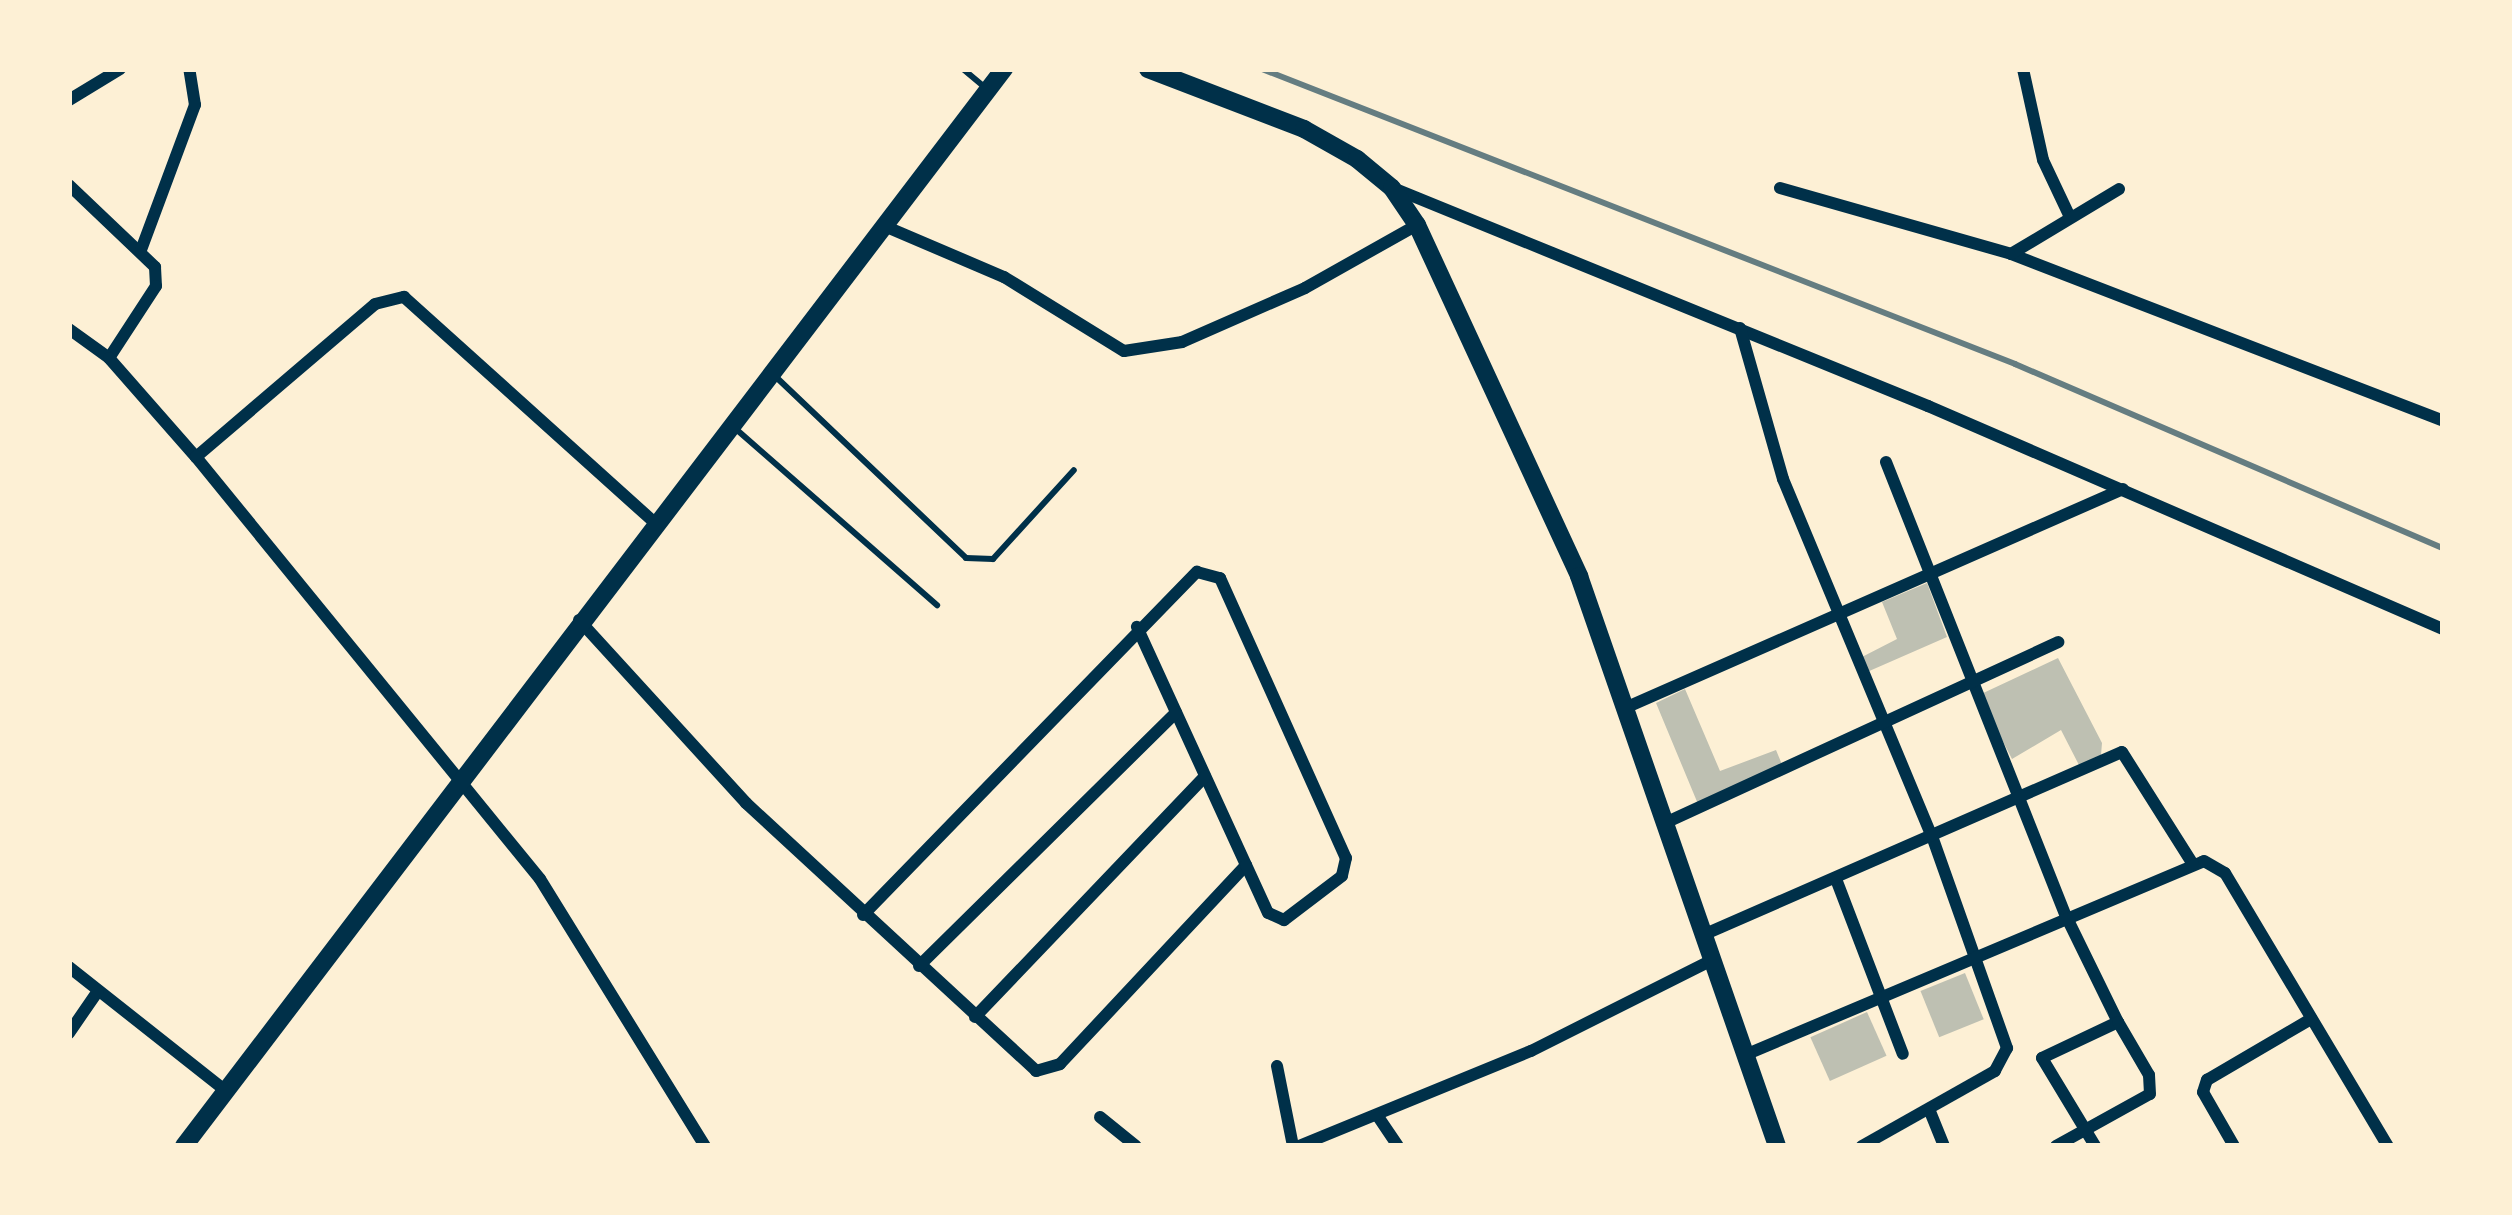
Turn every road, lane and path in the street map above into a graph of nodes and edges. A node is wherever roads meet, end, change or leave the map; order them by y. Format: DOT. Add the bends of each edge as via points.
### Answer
graph roads {
  1 [pos="120,69"];
  2 [pos="188,69"];
  3 [pos="963,69"];
  4 [pos="1004,69"];
  5 [pos="1148,69"];
  6 [pos="2024,69"];
  7 [pos="989,90"];
  8 [pos="69,100"];
  9 [pos="69,185"];
  10 [pos="1392,188"];
  11 [pos="1780,188"];
  12 [pos="2119,189"];
  13 [pos="2070,217"];
  14 [pos="882,225"];
  15 [pos="1417,225"];
  16 [pos="141,250"];
  17 [pos="2011,254"];
  18 [pos="69,328"];
  19 [pos="1740,328"];
  20 [pos="110,358"];
  21 [pos="769,370"];
  22 [pos="2443,422"];
  23 [pos="728,423"];
  24 [pos="196,457"];
  25 [pos="1886,462"];
  26 [pos="1074,470"];
  27 [pos="2123,489"];
  28 [pos="653,521"];
  29 [pos="1930,574"];
  30 [pos="937,605"];
  31 [pos="1836,616"];
  32 [pos="579,620"];
  33 [pos="1137,627"];
  34 [pos="2443,629"];
  35 [pos="2058,642"];
  36 [pos="1973,686"];
  37 [pos="1625,708"];
  38 [pos="1176,713"];
  39 [pos="1885,726"];
  40 [pos="1205,776"];
  41 [pos="457,778"];
  42 [pos="2021,799"];
  43 [pos="1665,823"];
  44 [pos="1933,838"];
  45 [pos="2191,862"];
  46 [pos="1246,865"];
  47 [pos="1836,879"];
  48 [pos="863,915"];
  49 [pos="2066,916"];
  50 [pos="1703,934"];
  51 [pos="1976,955"];
  52 [pos="1712,960"];
  53 [pos="920,966"];
  54 [pos="69,967"];
  55 [pos="98,991"];
  56 [pos="1879,998"];
  57 [pos="975,1017"];
  58 [pos="2311,1019"];
  59 [pos="2118,1022"];
  60 [pos="69,1033"];
  61 [pos="1904,1054"];
  62 [pos="1745,1055"];
  63 [pos="1277,1066"];
  64 [pos="226,1090"];
  65 [pos="1929,1109"];
  66 [pos="1377,1115"];
  67 [pos="1100,1117"];
  68 [pos="2083,1130"];
  69 [pos="184,1146"];
  70 [pos="705,1146"];
  71 [pos="1136,1146"];
  72 [pos="1296,1146"];
  73 [pos="1398,1146"];
  74 [pos="1777,1146"];
  75 [pos="1862,1146"];
  76 [pos="1944,1146"];
  77 [pos="2056,1146"];
  78 [pos="2095,1146"];
  79 [pos="2234,1146"];
  80 [pos="2388,1146"];
  1 -- 8 [label="street"];
  2 -- 16 [label="street" via="195,105"];
  3 -- 7 [label="lane"];
  4 -- 7 [label="main road"];
  5 -- 10 [label="main road" via="1304,128"];
  6 -- 13 [label="street" via="2042,160"];
  7 -- 14 [label="main road"];
  9 -- 16 [label="street"];
  10 -- 15 [label="main road"];
  10 -- 19 [label="street"];
  11 -- 17 [label="street"];
  12 -- 13 [label="street"];
  13 -- 17 [label="street"];
  14 -- 15 [label="street" via="1004,277 1124,351 1182,342 1305,288"];
  14 -- 21 [label="main road"];
  15 -- 37 [label="main road" via="1546,492"];
  16 -- 20 [label="street" via="155,267 156,286"];
  17 -- 22 [label="street"];
  18 -- 20 [label="street"];
  19 -- 27 [label="street"];
  19 -- 31 [label="street" via="1756,403"];
  20 -- 24 [label="street"];
  21 -- 23 [label="main road"];
  21 -- 26 [label="lane" via="966,558 993,559"];
  23 -- 28 [label="main road"];
  23 -- 30 [label="lane"];
  24 -- 28 [label="street" via="375,304 404,298"];
  24 -- 41 [label="street"];
  25 -- 29 [label="street"];
  27 -- 29 [label="street"];
  27 -- 34 [label="street"];
  28 -- 32 [label="main road"];
  29 -- 31 [label="street"];
  29 -- 36 [label="street"];
  31 -- 37 [label="street"];
  31 -- 39 [label="street"];
  32 -- 41 [label="main road"];
  32 -- 48 [label="street" via="746,803"];
  33 -- 38 [label="street"];
  33 -- 46 [label="street" via="1185,578 1220,578 1346,869 1296,918 1284,920 1268,913"];
  33 -- 48 [label="street"];
  35 -- 36 [label="street"];
  36 -- 39 [label="street"];
  36 -- 42 [label="street"];
  37 -- 43 [label="main road"];
  38 -- 40 [label="street"];
  38 -- 53 [label="street"];
  39 -- 43 [label="street"];
  39 -- 44 [label="street"];
  40 -- 46 [label="street"];
  40 -- 57 [label="street"];
  41 -- 64 [label="main road"];
  41 -- 70 [label="street" via="540,879"];
  42 -- 44 [label="street"];
  42 -- 45 [label="street" via="2129,754"];
  42 -- 49 [label="street"];
  43 -- 50 [label="main road"];
  44 -- 47 [label="street"];
  44 -- 51 [label="street"];
  45 -- 49 [label="street"];
  45 -- 58 [label="street" via="2225,873"];
  46 -- 57 [label="street" via="1060,1064 1025,1068"];
  47 -- 50 [label="street"];
  47 -- 56 [label="street"];
  48 -- 53 [label="street"];
  49 -- 51 [label="street"];
  49 -- 59 [label="street"];
  50 -- 52 [label="main road"];
  51 -- 56 [label="street"];
  51 -- 65 [label="street" via="2005,1058"];
  52 -- 62 [label="main road"];
  52 -- 66 [label="street" via="1531,1052"];
  53 -- 57 [label="street"];
  54 -- 55 [label="street"];
  55 -- 60 [label="street"];
  55 -- 64 [label="street"];
  56 -- 61 [label="street"];
  56 -- 62 [label="street"];
  58 -- 79 [label="street" via="2207,1080 2203,1092"];
  58 -- 80 [label="street"];
  59 -- 68 [label="street" via="2153,1087"];
  59 -- 68 [label="street" via="2042,1058"];
  62 -- 74 [label="main road"];
  63 -- 72 [label="street"];
  64 -- 69 [label="main road"];
  65 -- 75 [label="street"];
  65 -- 76 [label="street"];
  66 -- 72 [label="street"];
  66 -- 73 [label="street"];
  67 -- 71 [label="street"];
  68 -- 77 [label="street"];
  68 -- 78 [label="street"];
}
